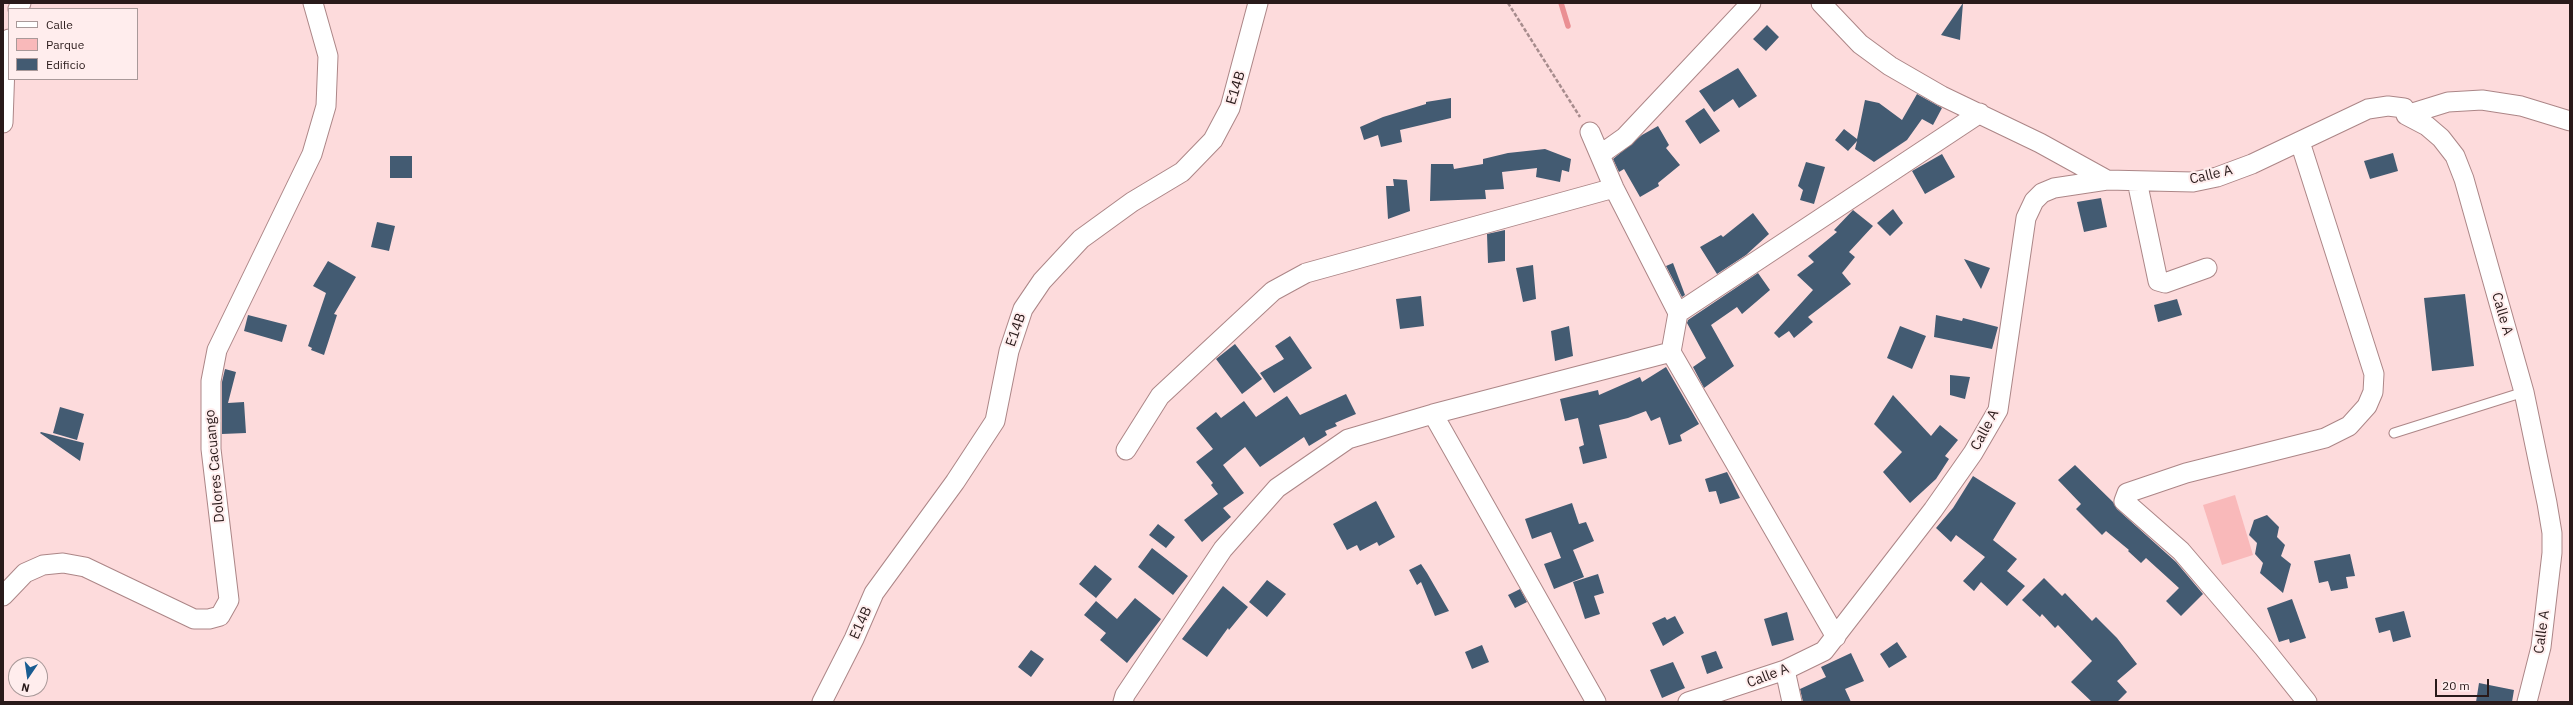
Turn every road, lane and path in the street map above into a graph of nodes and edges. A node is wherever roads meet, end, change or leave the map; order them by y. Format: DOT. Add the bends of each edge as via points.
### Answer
graph roads {
  1 [pos="313,3"];
  2 [pos="1258,3"];
  3 [pos="1508,3"];
  4 [pos="1751,3"];
  5 [pos="1821,3"];
  6 [pos="8,46"];
  7 [pos="1980,113"];
  8 [pos="2406,115"];
  9 [pos="2570,121"];
  10 [pos="3,123"];
  11 [pos="1590,132"];
  12 [pos="2300,142"];
  13 [pos="1601,154"];
  14 [pos="2107,180"];
  15 [pos="2137,181"];
  16 [pos="1614,188"];
  17 [pos="2207,268"];
  18 [pos="1678,313"];
  19 [pos="1671,352"];
  20 [pos="2524,392"];
  21 [pos="1433,414"];
  22 [pos="2394,433"];
  23 [pos="1126,450"];
  24 [pos="3,596"];
  25 [pos="1836,638"];
  26 [pos="1784,670"];
  27 [pos="1122,700"];
  28 [pos="822,702"];
  29 [pos="1596,702"];
  30 [pos="1688,702"];
  31 [pos="1792,702"];
  32 [pos="2307,702"];
  33 [pos="2526,702"];
  1 -- 24 [label="street, Dolores Cacuango" via="328,56 326,106 312,154 217,350 211,381 211,449 229,600 220,616 194,619 85,567 63,563 43,565 25,573"];
  2 -- 28 [label="street, E14B" via="1230,108 1213,140 1182,172 1132,202 1082,239 1042,281 1023,309 1008,351 995,421 956,482 874,593"];
  3 -- 11 [label="path"];
  4 -- 13 [label="street" via="1625,137"];
  5 -- 7 [label="street" via="1860,44 1890,66 1942,96"];
  6 -- 10 [label="street"];
  7 -- 14 [label="street"];
  7 -- 18 [label="street"];
  8 -- 9 [label="street" via="2448,102 2482,100 2521,106"];
  8 -- 12 [label="street, Calle A" via="2404,108 2388,106 2368,109"];
  8 -- 20 [label="street, Calle A" via="2427,126 2441,138 2460,167"];
  11 -- 13 [label="street"];
  12 -- 15 [label="street, Calle A" via="2217,177 2193,182"];
  12 -- 32 [label="street" via="2374,374 2373,392 2367,406 2349,426 2325,438 2186,473 2127,493 2124,501 2180,552 2264,648"];
  13 -- 16 [label="street"];
  14 -- 15 [label="street, Calle A"];
  14 -- 25 [label="street, Calle A" via="2054,188 2042,193 2034,201 2026,218 1998,410 1973,454"];
  15 -- 17 [label="street" via="2158,281 2165,283"];
  16 -- 18 [label="street"];
  16 -- 23 [label="street" via="1306,273 1273,291 1160,396"];
  18 -- 19 [label="street"];
  19 -- 21 [label="street"];
  19 -- 25 [label="street"];
  20 -- 22 [label="lane"];
  20 -- 33 [label="street, Calle A" via="2552,532 2541,647"];
  21 -- 27 [label="street" via="1348,439 1277,488 1223,548"];
  21 -- 29 [label="street"];
  25 -- 26 [label="street, Calle A" via="1824,651"];
  26 -- 30 [label="street, Calle A"];
  26 -- 31 [label="street"];
}
